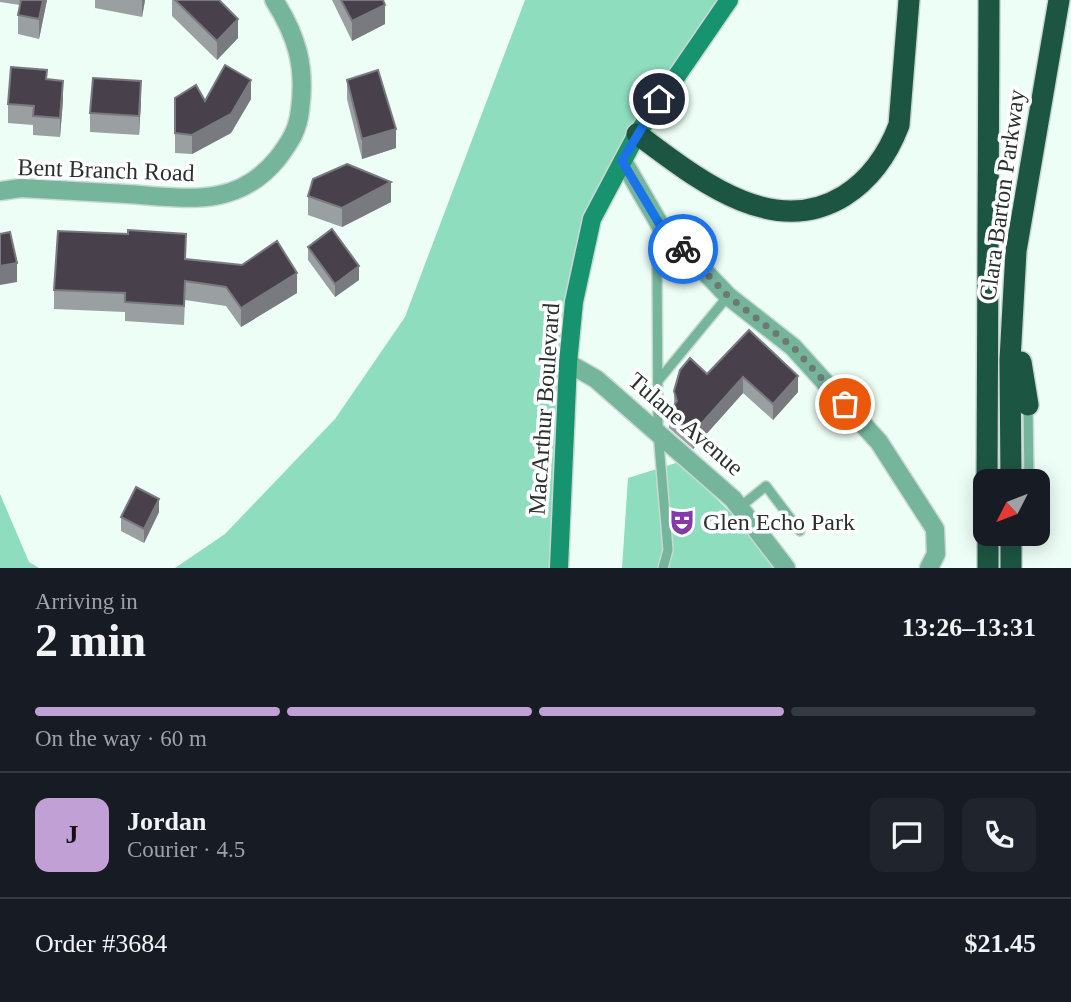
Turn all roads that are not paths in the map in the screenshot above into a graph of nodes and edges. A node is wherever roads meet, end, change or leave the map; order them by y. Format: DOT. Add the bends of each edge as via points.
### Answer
graph roads {
  1 [pos="274,0"];
  2 [pos="729,0"];
  3 [pos="989,0"];
  4 [pos="1059,0"];
  5 [pos="909,2"];
  6 [pos="637,134"];
  7 [pos="622,161"];
  8 [pos="0,191"];
  9 [pos="660,225"];
  10 [pos="1016,251"];
  11 [pos="728,296"];
  12 [pos="568,363"];
  13 [pos="658,381"];
  14 [pos="1028,405"];
  15 [pos="658,432"];
  16 [pos="986,469"];
  17 [pos="1011,469"];
  18 [pos="1029,469"];
  19 [pos="740,507"];
  20 [pos="800,531"];
  21 [pos="988,546"];
  22 [pos="1016,546"];
  23 [pos="1018,546"];
  24 [pos="559,568"];
  25 [pos="663,568"];
  26 [pos="786,568"];
  27 [pos="929,568"];
  28 [pos="988,568"];
  29 [pos="1011,568"];
  30 [pos="1017,568"];
  1 -- 8 [label="street, Bent Branch Road" via="292,28 303,88 298,125 290,143 263,177 245,188 206,199 21,188"];
  2 -- 6 [label="main road, MacArthur Boulevard"];
  3 -- 16 [label="highway, Clara Barton Parkway"];
  4 -- 10 [label="highway, Clara Barton Parkway"];
  5 -- 6 [label="highway" via="899,125 870,175 836,201 797,211 770,211 747,204 685,169"];
  6 -- 7 [label="main road, MacArthur Boulevard"];
  7 -- 9 [label="street"];
  7 -- 12 [label="main road, MacArthur Boulevard" via="592,219 574,302"];
  9 -- 11 [label="street"];
  9 -- 13 [label="lane"];
  10 -- 14 [label="highway" via="1019,351"];
  10 -- 17 [label="highway, Clara Barton Parkway"];
  11 -- 13 [label="lane"];
  11 -- 27 [label="street" via="793,347 879,442 935,529 936,554"];
  12 -- 15 [label="street, Tulane Avenue" via="596,379"];
  12 -- 24 [label="main road, MacArthur Boulevard"];
  13 -- 15 [label="lane"];
  14 -- 18 [label="lane"];
  15 -- 19 [label="street, Tulane Avenue"];
  15 -- 25 [label="lane" via="668,550"];
  19 -- 20 [label="lane" via="766,486"];
  19 -- 26 [label="street, Tulane Avenue"];
  21 -- 28 [label="highway"];
  22 -- 29 [label="highway"];
  23 -- 30 [label="highway"];
}
